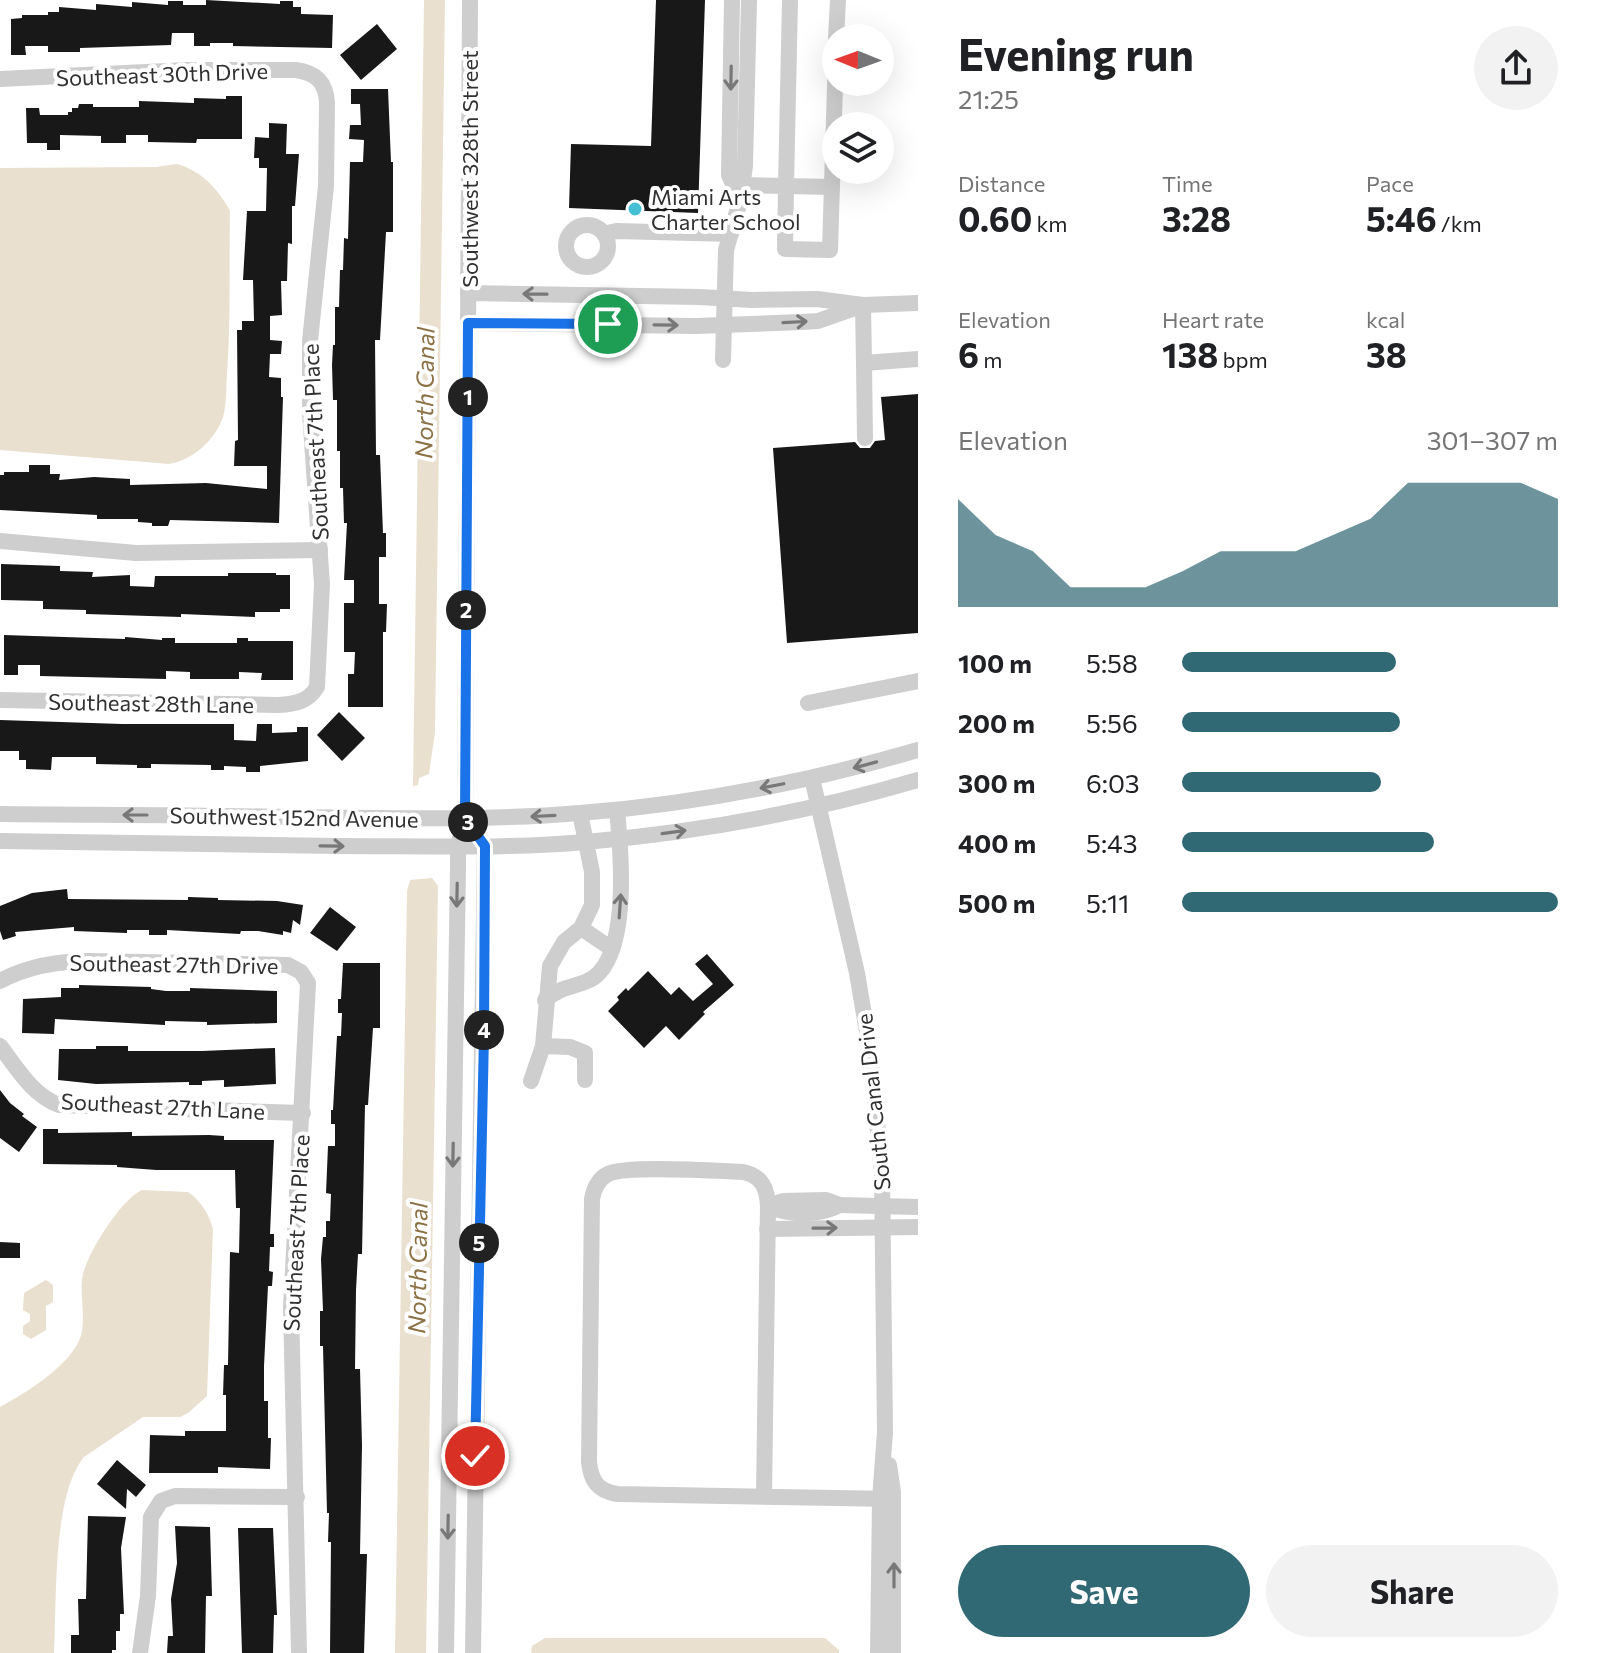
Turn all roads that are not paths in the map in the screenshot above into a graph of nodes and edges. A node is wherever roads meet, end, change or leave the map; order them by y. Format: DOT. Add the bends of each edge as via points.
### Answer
graph roads {
  1 [pos="470,0"];
  2 [pos="732,0"];
  3 [pos="749,0"];
  4 [pos="790,0"];
  5 [pos="838,0"];
  6 [pos="837,24"];
  7 [pos="0,79"];
  8 [pos="321,80"];
  9 [pos="835,96"];
  10 [pos="786,186"];
  11 [pos="832,187"];
  12 [pos="742,193"];
  13 [pos="604,234"];
  14 [pos="731,234"];
  15 [pos="468,293"];
  16 [pos="725,299"];
  17 [pos="918,303"];
  18 [pos="863,305"];
  19 [pos="468,323"];
  20 [pos="725,325"];
  21 [pos="918,359"];
  22 [pos="723,360"];
  23 [pos="864,363"];
  24 [pos="865,438"];
  25 [pos="0,541"];
  26 [pos="320,550"];
  27 [pos="918,681"];
  28 [pos="0,700"];
  29 [pos="301,702"];
  30 [pos="808,703"];
  31 [pos="918,750"];
  32 [pos="812,778"];
  33 [pos="918,780"];
  34 [pos="819,805"];
  35 [pos="617,810"];
  36 [pos="580,813"];
  37 [pos="0,814"];
  38 [pos="465,818"];
  39 [pos="619,839"];
  40 [pos="0,841"];
  41 [pos="585,842"];
  42 [pos="458,846"];
  43 [pos="485,846"];
  44 [pos="581,928"];
  45 [pos="612,949"];
  46 [pos="301,972"];
  47 [pos="0,981"];
  48 [pos="545,1000"];
  49 [pos="0,1046"];
  50 [pos="543,1046"];
  51 [pos="585,1080"];
  52 [pos="531,1081"];
  53 [pos="303,1113"];
  54 [pos="883,1205"];
  55 [pos="768,1206"];
  56 [pos="918,1207"];
  57 [pos="883,1227"];
  58 [pos="918,1227"];
  59 [pos="767,1229"];
  60 [pos="764,1496"];
  61 [pos="297,1497"];
  62 [pos="887,1499"];
  63 [pos="140,1653"];
  64 [pos="299,1653"];
  65 [pos="446,1653"];
  66 [pos="473,1653"];
  67 [pos="878,1653"];
  68 [pos="893,1653"];
  1 -- 15 [label="street, Southwest 328th Street"];
  2 -- 12 [label="street, one-way" via="729,175"];
  3 -- 12 [label="street"];
  4 -- 10 [label="street"];
  5 -- 6 [label="street"];
  7 -- 8 [label="street, Southeast 30th Drive" via="222,69 300,70"];
  8 -- 26 [label="street, Southeast 7th Place" via="327,94 327,151 312,308 310,413"];
  9 -- 11 [label="street"];
  10 -- 11 [label="street"];
  10 -- 11 [label="street" via="785,249 830,250"];
  10 -- 12 [label="street"];
  12 -- 14 [label="street"];
  13 -- 14 [label="street"];
  14 -- 16 [label="street"];
  16 -- 15 [label="street, one-way"];
  15 -- 19 [label="street, Southwest 328th Street"];
  16 -- 18 [label="street"];
  16 -- 20 [label="street"];
  17 -- 18 [label="street"];
  20 -- 18 [label="street, one-way" via="818,321"];
  18 -- 23 [label="street"];
  19 -- 20 [label="street, one-way"];
  19 -- 38 [label="street, Southwest 328th Street"];
  20 -- 22 [label="street"];
  21 -- 23 [label="street"];
  23 -- 24 [label="street"];
  25 -- 26 [label="street" via="136,553"];
  26 -- 29 [label="street, Southeast 7th Place" via="320,680"];
  27 -- 30 [label="street"];
  28 -- 29 [label="street, Southeast 28th Lane"];
  31 -- 32 [label="street, Southwest 152nd Avenue, one-way"];
  32 -- 34 [label="street, South Canal Drive"];
  32 -- 35 [label="street, Southwest 152nd Avenue, one-way"];
  33 -- 34 [label="street, Southwest 152nd Avenue"];
  39 -- 34 [label="street, Southwest 152nd Avenue, one-way"];
  34 -- 54 [label="street, South Canal Drive" via="870,1050"];
  35 -- 36 [label="street, Southwest 152nd Avenue"];
  35 -- 39 [label="street"];
  36 -- 38 [label="street, Southwest 152nd Avenue, one-way"];
  36 -- 41 [label="street"];
  38 -- 37 [label="street, Southwest 152nd Avenue, one-way"];
  38 -- 42 [label="street, Southwest 328th Street"];
  38 -- 43 [label="street"];
  39 -- 41 [label="street, Southwest 152nd Avenue"];
  45 -- 39 [label="street, one-way" via="621,909"];
  40 -- 42 [label="street, Southwest 152nd Avenue, one-way"];
  41 -- 43 [label="street, Southwest 152nd Avenue"];
  41 -- 44 [label="street" via="592,905"];
  42 -- 43 [label="street, Southwest 152nd Avenue"];
  42 -- 65 [label="street, Southwest 328th Street, one-way"];
  43 -- 66 [label="street"];
  44 -- 45 [label="street"];
  44 -- 48 [label="street" via="564,942 550,966"];
  45 -- 48 [label="street" via="601,972 589,982 556,990"];
  46 -- 47 [label="street, Southeast 27th Drive" via="285,964 77,961 37,966"];
  46 -- 53 [label="street, Southeast 7th Place" via="309,992"];
  48 -- 50 [label="street"];
  49 -- 53 [label="street, Southeast 27th Lane" via="34,1090 59,1105"];
  50 -- 51 [label="street" via="585,1053"];
  50 -- 52 [label="street"];
  53 -- 61 [label="street, Southeast 7th Place" via="291,1308"];
  54 -- 55 [label="street" via="826,1200"];
  54 -- 56 [label="street"];
  54 -- 57 [label="street, South Canal Drive"];
  55 -- 59 [label="street"];
  55 -- 60 [label="street" via="761,1181 743,1172 618,1171 600,1180 592,1199 589,1462 594,1481 603,1491 617,1494"];
  57 -- 58 [label="street"];
  59 -- 57 [label="street, one-way"];
  57 -- 62 [label="street, South Canal Drive"];
  59 -- 60 [label="street"];
  60 -- 62 [label="street"];
  61 -- 63 [label="street" via="182,1495 157,1504"];
  61 -- 64 [label="street, Southeast 7th Place"];
  62 -- 67 [label="street, South Canal Drive"];
  68 -- 62 [label="street, South Canal Drive, one-way"];
}
